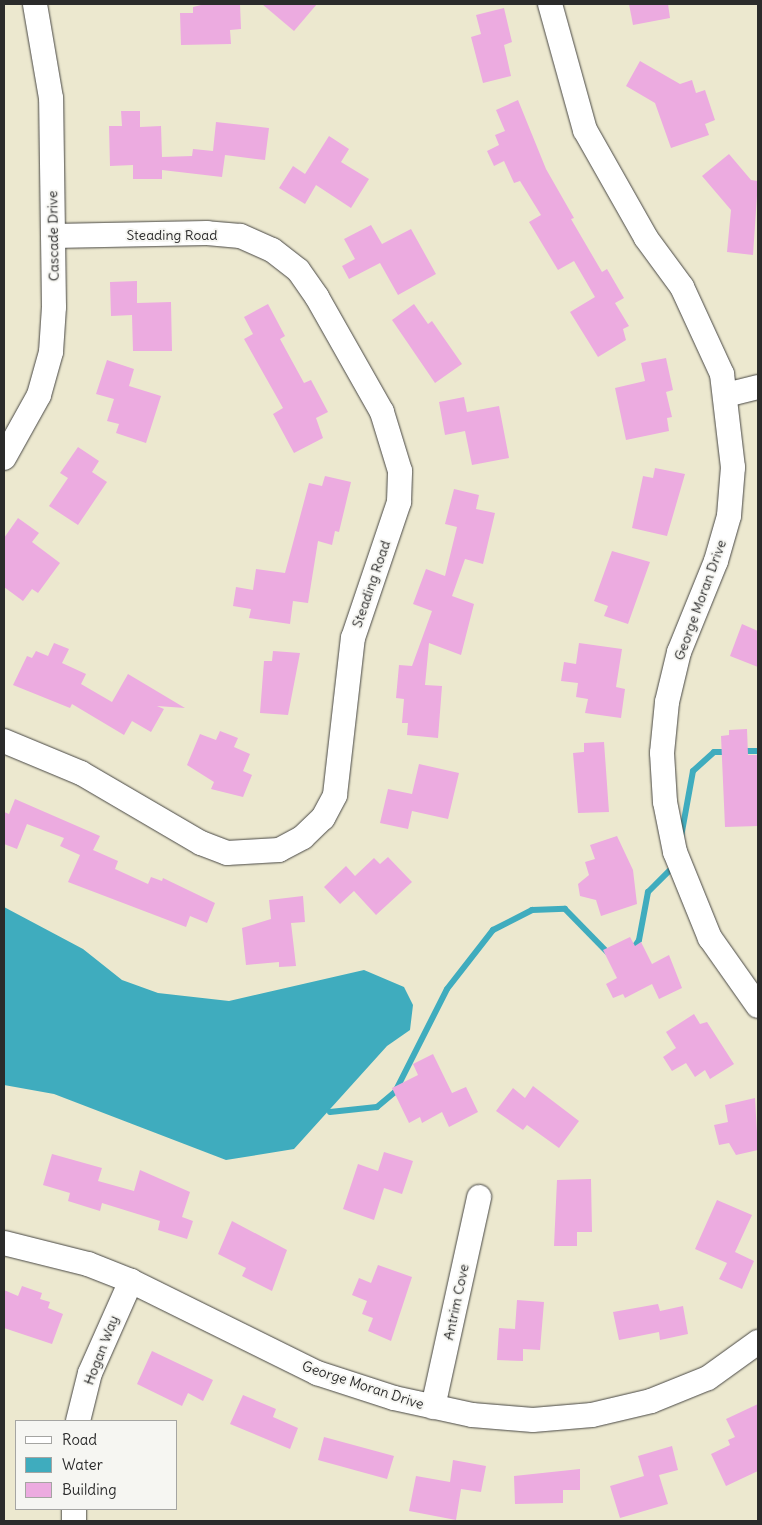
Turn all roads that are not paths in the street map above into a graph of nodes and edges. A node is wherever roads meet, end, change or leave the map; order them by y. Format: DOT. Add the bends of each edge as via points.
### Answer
graph roads {
  1 [pos="35,4"];
  2 [pos="550,4"];
  3 [pos="53,236"];
  4 [pos="758,387"];
  5 [pos="726,395"];
  6 [pos="4,458"];
  7 [pos="4,741"];
  8 [pos="758,1006"];
  9 [pos="479,1197"];
  10 [pos="4,1243"];
  11 [pos="131,1281"];
  12 [pos="758,1342"];
  13 [pos="433,1407"];
  14 [pos="78,1420"];
  1 -- 3 [label="street, Cascade Drive" via="51,98"];
  2 -- 5 [label="street, George Moran Drive" via="585,130 613,186 705,328"];
  3 -- 6 [label="street, Cascade Drive" via="51,352 39,395"];
  3 -- 7 [label="street, Steading Road" via="207,233 240,236 278,255 298,270 317,297 382,412 400,471 399,502 353,638 335,795 323,818 302,837 279,850 227,853 201,842 81,773"];
  4 -- 5 [label="street"];
  5 -- 8 [label="street, George Moran Drive" via="733,467 729,516 716,562 679,652 667,702 663,762 675,852 692,899 710,938"];
  9 -- 13 [label="street, Antrim Cove"];
  10 -- 11 [label="street, George Moran Drive" via="88,1264"];
  11 -- 13 [label="street, George Moran Drive" via="318,1373"];
  11 -- 14 [label="street, Hogan Way" via="90,1373"];
  12 -- 13 [label="street, George Moran Drive" via="708,1378 651,1401 592,1415 533,1420"];
}
